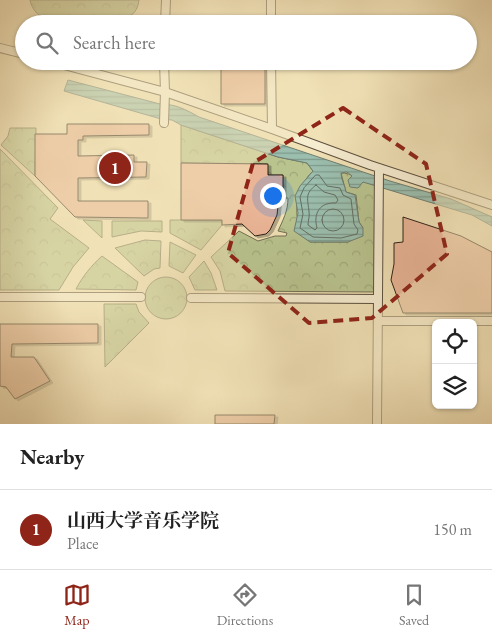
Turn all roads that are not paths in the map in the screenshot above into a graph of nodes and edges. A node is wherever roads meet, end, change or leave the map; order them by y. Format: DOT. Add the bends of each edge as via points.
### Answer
graph roads {
  1 [pos="166,0"];
  2 [pos="270,0"];
  3 [pos="165,15"];
  4 [pos="271,15"];
  5 [pos="0,48"];
  6 [pos="15,52"];
  7 [pos="83,70"];
  8 [pos="164,70"];
  9 [pos="271,70"];
  10 [pos="165,92"];
  11 [pos="164,112"];
  12 [pos="272,129"];
  13 [pos="379,171"];
  14 [pos="492,205"];
  15 [pos="0,296"];
  16 [pos="141,297"];
  17 [pos="191,298"];
  18 [pos="378,299"];
  19 [pos="378,321"];
  20 [pos="492,321"];
  21 [pos="378,424"];
  1 -- 3 [label="lane"];
  2 -- 4 [label="lane"];
  5 -- 6 [label="lane"];
  7 -- 10 [label="lane"];
  8 -- 10 [label="lane"];
  9 -- 12 [label="lane"];
  10 -- 11 [label="lane"];
  10 -- 12 [label="lane"];
  12 -- 13 [label="lane"];
  13 -- 14 [label="lane"];
  13 -- 18 [label="lane"];
  15 -- 16 [label="lane"];
  17 -- 18 [label="lane"];
  18 -- 19 [label="lane"];
  19 -- 20 [label="lane"];
  19 -- 21 [label="lane"];
}
